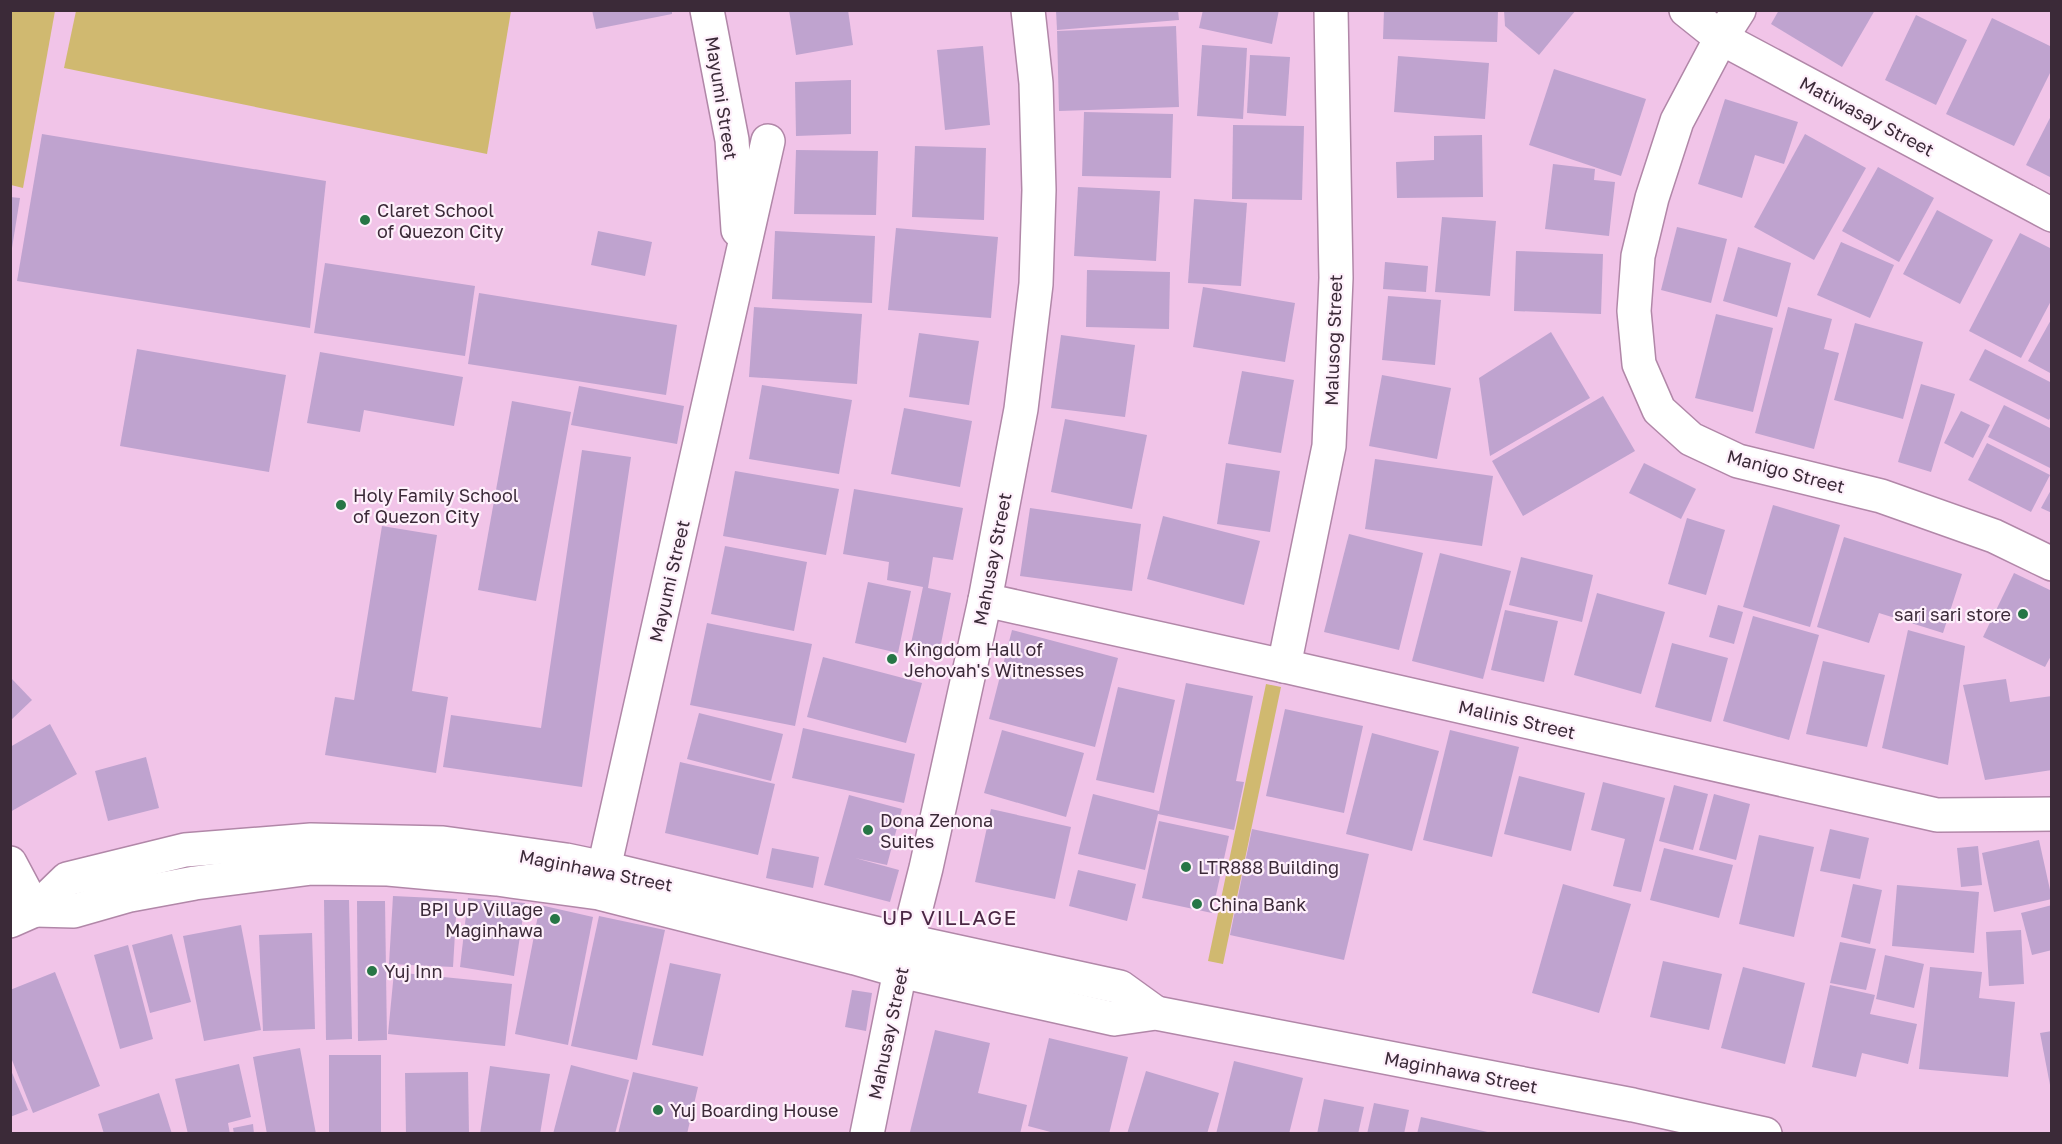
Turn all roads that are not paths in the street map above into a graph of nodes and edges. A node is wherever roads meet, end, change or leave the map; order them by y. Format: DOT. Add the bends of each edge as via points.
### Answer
graph roads {
  1 [pos="707,10"];
  2 [pos="1029,10"];
  3 [pos="1331,10"];
  4 [pos="1686,10"];
  5 [pos="1739,10"];
  6 [pos="1721,38"];
  7 [pos="2052,215"];
  8 [pos="2052,564"];
  9 [pos="985,600"];
  10 [pos="1284,666"];
  11 [pos="2052,814"];
  12 [pos="10,863"];
  13 [pos="604,868"];
  14 [pos="23,916"];
  15 [pos="904,956"];
  16 [pos="1630,1119"];
  17 [pos="867,1134"];
  18 [pos="1765,1134"];
  1 -- 13 [label="street, Mayumi Street" via="732,140 739,252 737,262 734,294 729,337 768,141 735,291 732,302 703,429"];
  2 -- 9 [label="street, Mahusay Street" via="1039,136 1035,284 1021,409"];
  3 -- 10 [label="street, Malusog Street" via="1336,278 1329,446"];
  4 -- 6 [label="street, Matiwasay Street"];
  5 -- 6 [label="street, Manigo Street"];
  6 -- 7 [label="street, Matiwasay Street"];
  6 -- 8 [label="street, Manigo Street" via="1677,121 1638,256 1634,311 1639,364 1659,410 1691,439 1738,461 1881,496 1994,536"];
  9 -- 10 [label="street, Malinis Street"];
  9 -- 15 [label="street, Mahusay Street"];
  10 -- 11 [label="street, Malinis Street" via="1937,814"];
  12 -- 14 [label="street"];
  13 -- 14 [label="street, Maginhawa Street" via="443,843 311,840 185,850 67,879"];
  13 -- 15 [label="street, Maginhawa Street"];
  14 -- 15 [label="street, Maginhawa Street" via="74,912 195,883 312,868 388,869 599,893 855,958"];
  15 -- 16 [label="street, Maginhawa Street" via="1114,1018 1156,1013"];
  15 -- 17 [label="street, Mahusay Street"];
  16 -- 18 [label="street, Maginhawa Street"];
}
